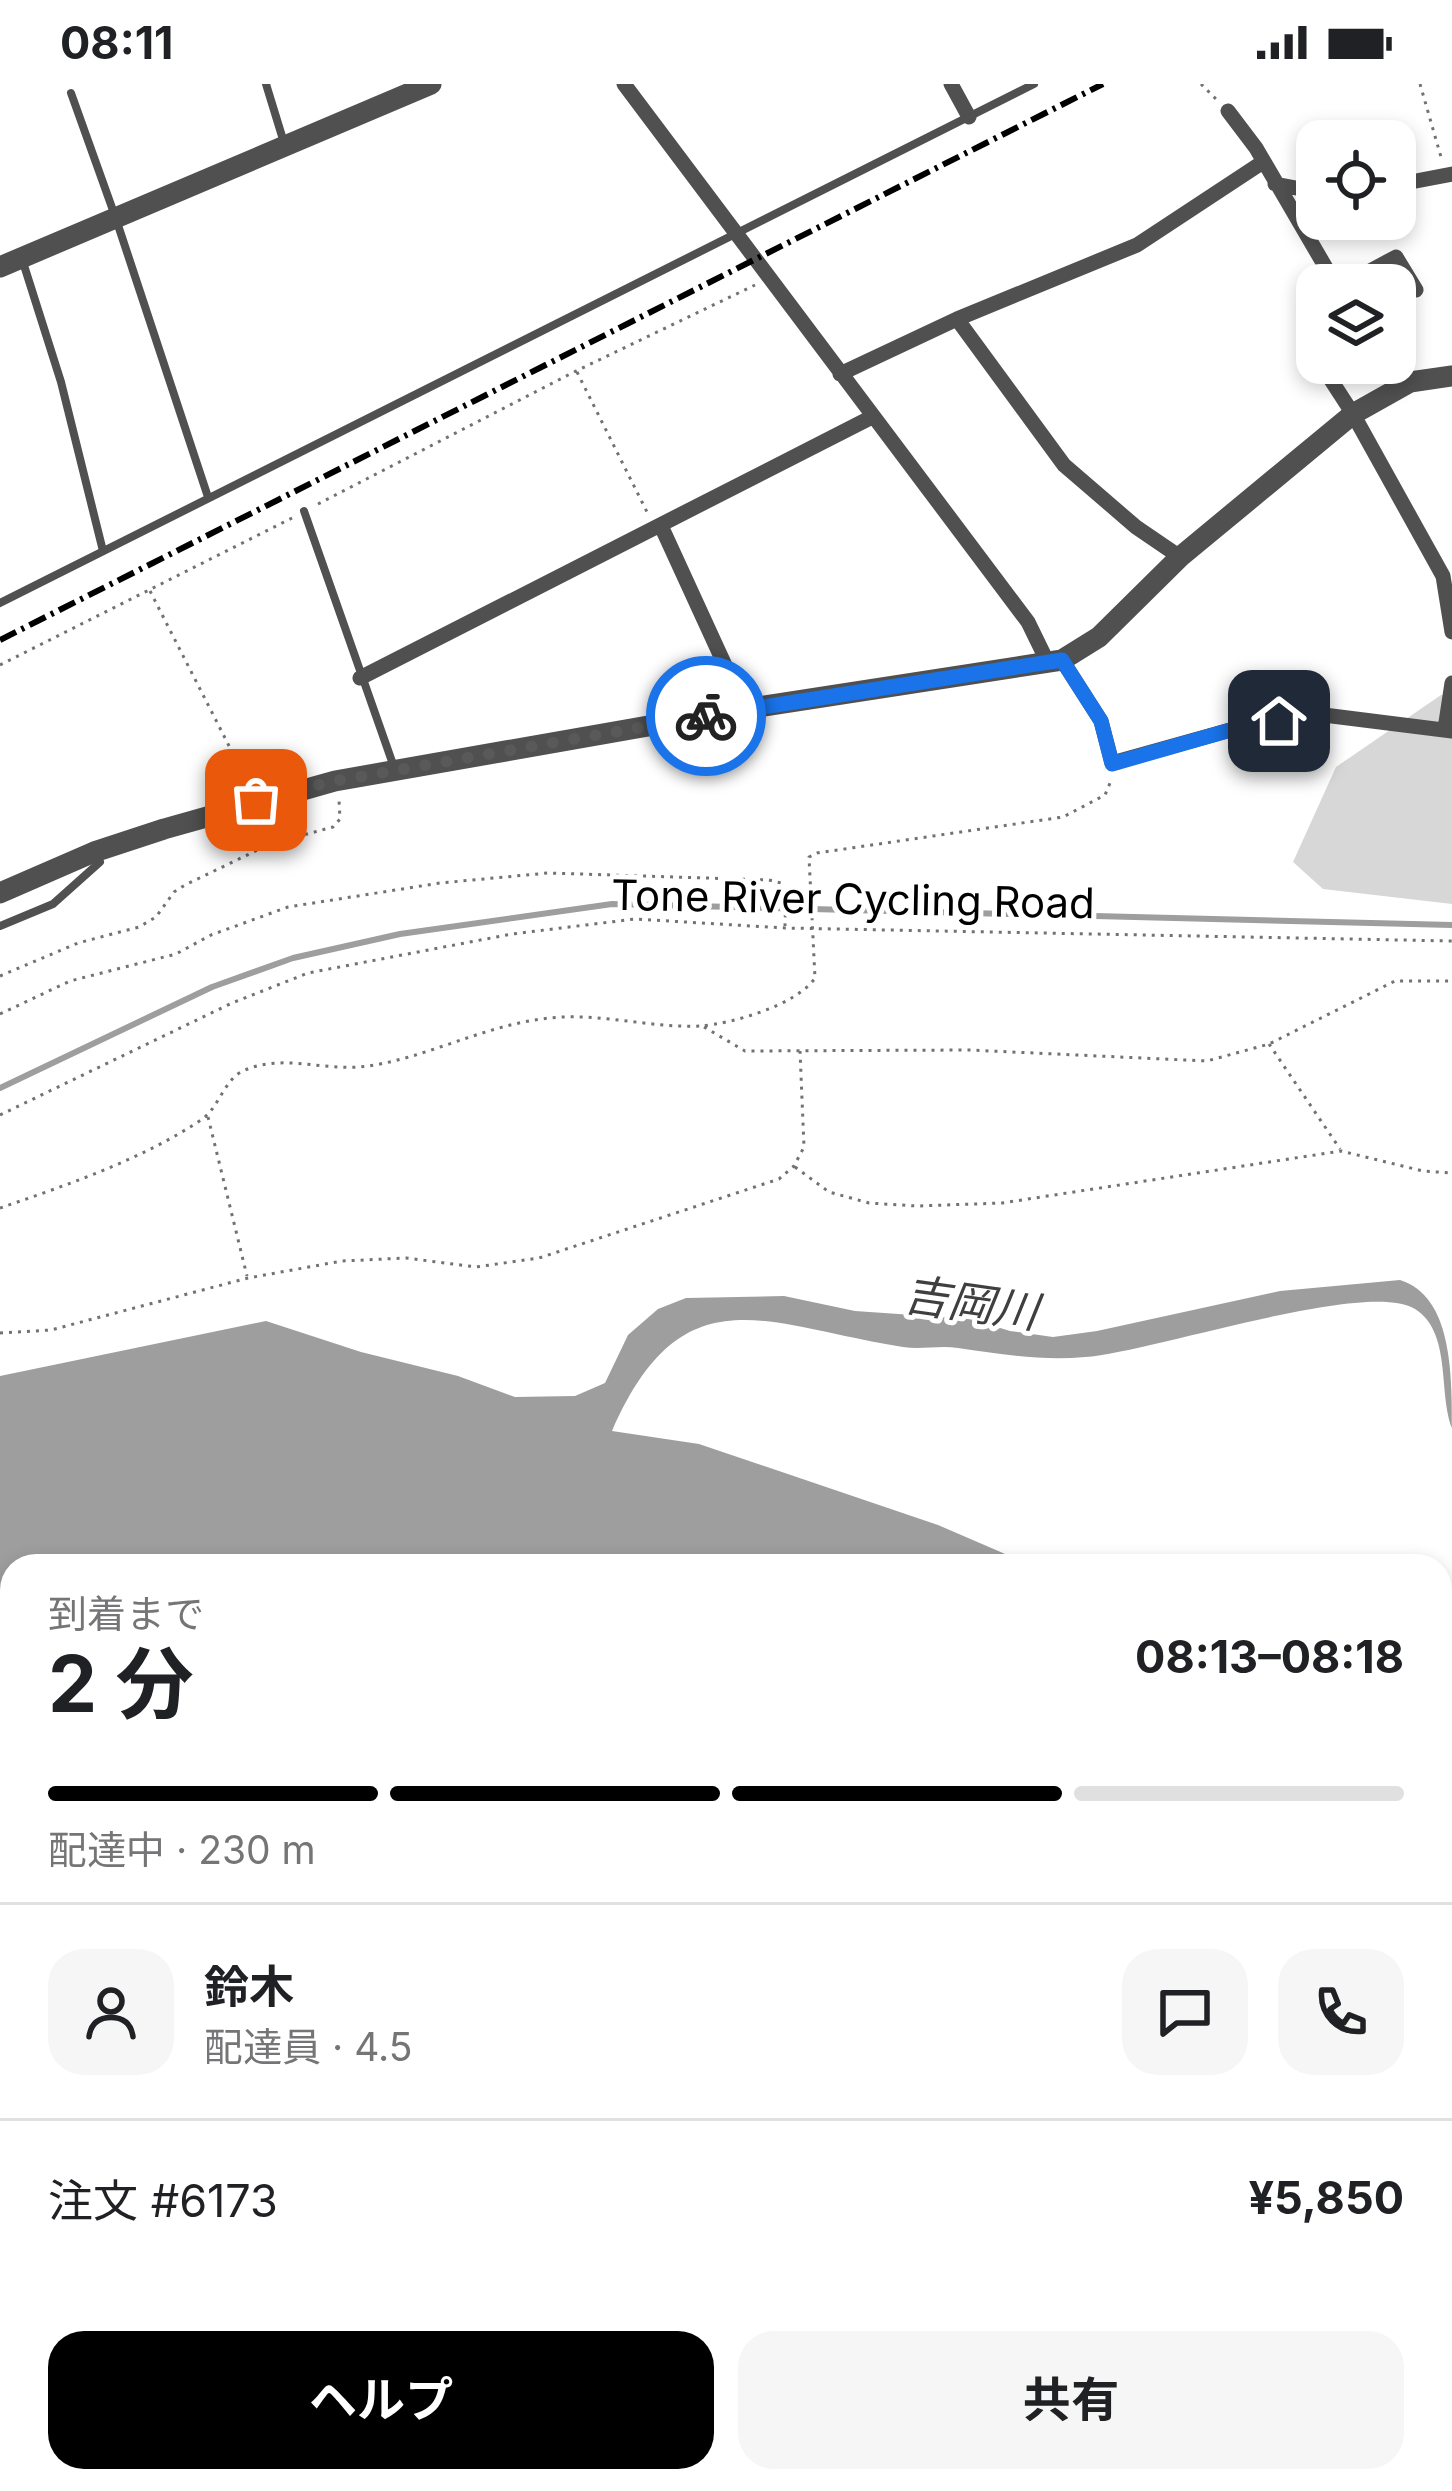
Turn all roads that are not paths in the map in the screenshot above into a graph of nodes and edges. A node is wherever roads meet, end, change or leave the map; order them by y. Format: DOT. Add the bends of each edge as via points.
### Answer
graph roads {
  1 [pos="266,84"];
  2 [pos="431,84"];
  3 [pos="624,84"];
  4 [pos="952,84"];
  5 [pos="1034,84"];
  6 [pos="70,93"];
  7 [pos="1228,111"];
  8 [pos="969,117"];
  9 [pos="286,148"];
  10 [pos="1264,162"];
  11 [pos="1449,174"];
  12 [pos="1416,181"];
  13 [pos="1275,184"];
  14 [pos="1296,188"];
  15 [pos="116,216"];
  16 [pos="736,236"];
  17 [pos="11,263"];
  18 [pos="1326,264"];
  19 [pos="956,319"];
  20 [pos="841,374"];
  21 [pos="1452,376"];
  22 [pos="1334,384"];
  23 [pos="1353,414"];
  24 [pos="872,417"];
  25 [pos="208,497"];
  26 [pos="304,511"];
  27 [pos="659,529"];
  28 [pos="103,551"];
  29 [pos="1180,557"];
  30 [pos="0,585"];
  31 [pos="3,602"];
  32 [pos="1452,632"];
  33 [pos="1055,661"];
  34 [pos="360,678"];
  35 [pos="1452,683"];
  36 [pos="745,709"];
  37 [pos="1449,730"];
  38 [pos="396,772"];
  39 [pos="94,853"];
  40 [pos="4,885"];
  41 [pos="0,926"];
  1 -- 9 [label="lane"];
  2 -- 9 [label="street"];
  3 -- 16 [label="street"];
  4 -- 8 [label="street"];
  5 -- 8 [label="lane"];
  6 -- 15 [label="lane"];
  7 -- 10 [label="street"];
  8 -- 16 [label="lane"];
  9 -- 15 [label="street"];
  10 -- 13 [label="street"];
  10 -- 19 [label="street" via="1137,245"];
  11 -- 12 [label="street"];
  13 -- 14 [label="street"];
  13 -- 18 [label="street"];
  15 -- 17 [label="street"];
  15 -- 25 [label="lane"];
  16 -- 20 [label="street"];
  16 -- 25 [label="lane"];
  17 -- 28 [label="lane" via="61,382"];
  19 -- 20 [label="street"];
  19 -- 29 [label="street" via="1064,465"];
  20 -- 24 [label="street"];
  21 -- 23 [label="street" via="1410,382"];
  22 -- 23 [label="street"];
  23 -- 29 [label="street"];
  23 -- 32 [label="street" via="1443,576"];
  24 -- 27 [label="street"];
  24 -- 33 [label="street"];
  25 -- 28 [label="lane"];
  26 -- 34 [label="lane"];
  27 -- 34 [label="street"];
  27 -- 36 [label="street"];
  28 -- 31 [label="lane"];
  29 -- 33 [label="street" via="1100,637"];
  30 -- 31 [label="lane"];
  33 -- 36 [label="street"];
  33 -- 37 [label="street" via="1101,721 1112,764 1316,714"];
  34 -- 38 [label="lane"];
  35 -- 37 [label="street"];
  36 -- 38 [label="street"];
  38 -- 39 [label="street" via="256,800"];
  39 -- 40 [label="street"];
  39 -- 41 [label="lane" via="100,862 53,904"];
}
